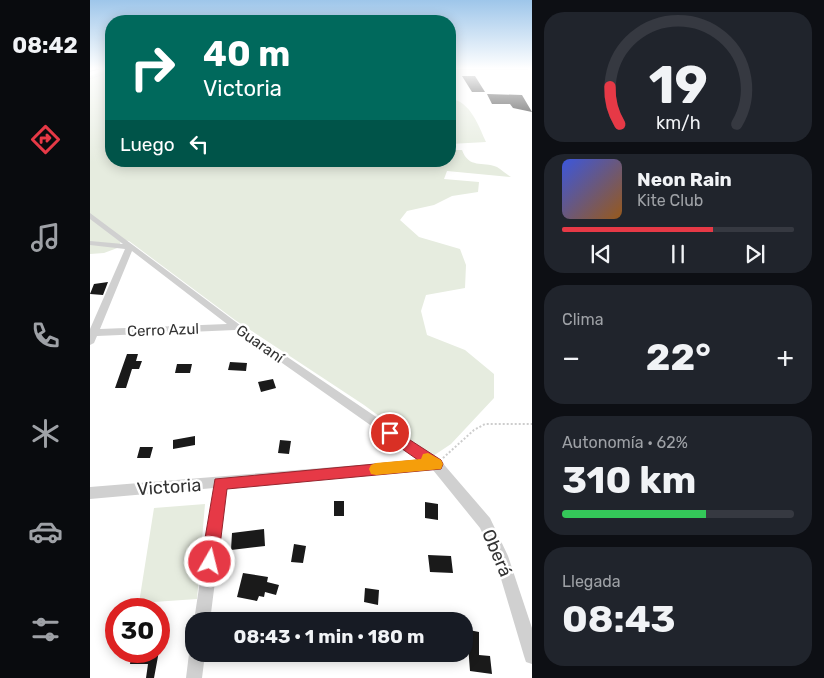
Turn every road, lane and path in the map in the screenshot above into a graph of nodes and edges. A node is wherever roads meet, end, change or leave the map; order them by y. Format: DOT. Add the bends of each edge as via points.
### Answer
graph roads {
  1 [pos="90,215"];
  2 [pos="90,243"];
  3 [pos="130,247"];
  4 [pos="236,327"];
  5 [pos="91,336"];
  6 [pos="532,424"];
  7 [pos="436,464"];
  8 [pos="220,483"];
  9 [pos="90,493"];
  10 [pos="203,612"];
  11 [pos="532,656"];
  12 [pos="196,662"];
  13 [pos="194,678"];
  1 -- 3 [label="street, Guaraní"];
  2 -- 3 [label="street"];
  3 -- 4 [label="street, Guaraní"];
  3 -- 5 [label="street"];
  4 -- 5 [label="street, Cerro Azul"];
  4 -- 7 [label="street, Guaraní"];
  6 -- 7 [label="path" via="484,424"];
  7 -- 8 [label="street, Victoria"];
  7 -- 11 [label="street, Oberá" via="485,523 503,562"];
  8 -- 9 [label="street, Victoria"];
  8 -- 10 [label="street"];
  12 -- 13 [label="street"];
}
